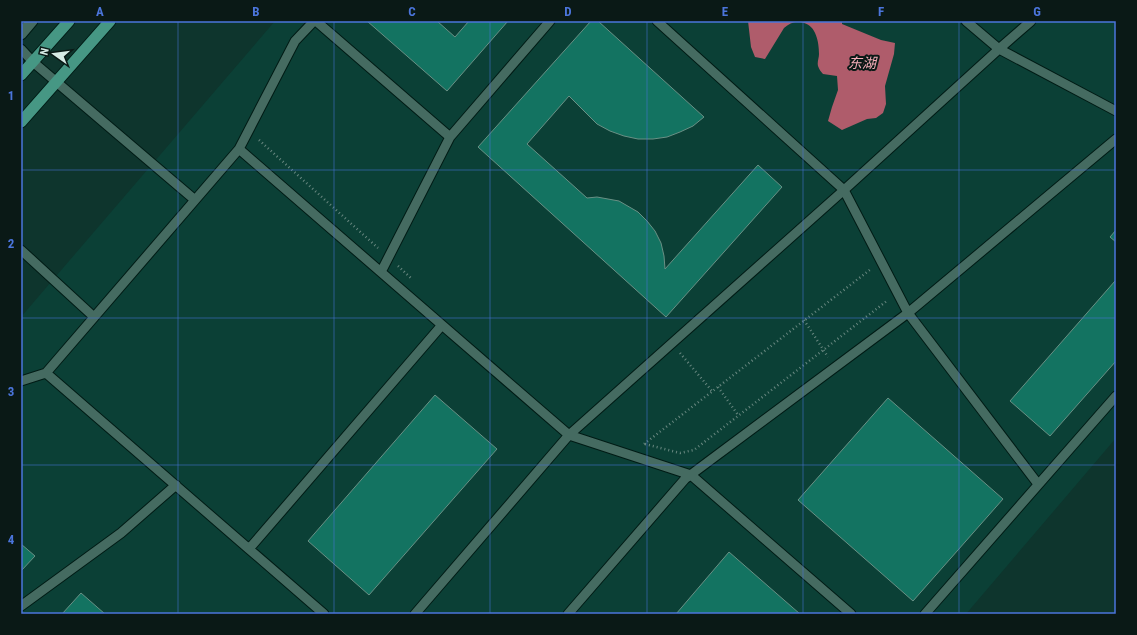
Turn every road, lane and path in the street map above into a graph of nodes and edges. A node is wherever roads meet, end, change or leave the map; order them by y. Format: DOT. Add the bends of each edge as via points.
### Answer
graph roads {
  1 [pos="32,21"];
  2 [pos="68,21"];
  3 [pos="110,21"];
  4 [pos="315,21"];
  5 [pos="550,21"];
  6 [pos="657,21"];
  7 [pos="966,21"];
  8 [pos="1031,21"];
  9 [pos="21,34"];
  10 [pos="21,49"];
  11 [pos="999,50"];
  12 [pos="33,62"];
  13 [pos="21,75"];
  14 [pos="56,82"];
  15 [pos="1116,111"];
  16 [pos="21,122"];
  17 [pos="249,131"];
  18 [pos="450,137"];
  19 [pos="1116,139"];
  20 [pos="239,148"];
  21 [pos="844,190"];
  22 [pos="195,200"];
  23 [pos="21,250"];
  24 [pos="388,258"];
  25 [pos="881,261"];
  26 [pos="381,272"];
  27 [pos="412,279"];
  28 [pos="898,293"];
  29 [pos="908,313"];
  30 [pos="94,317"];
  31 [pos="804,320"];
  32 [pos="442,325"];
  33 [pos="672,343"];
  34 [pos="823,350"];
  35 [pos="835,368"];
  36 [pos="46,373"];
  37 [pos="21,381"];
  38 [pos="718,387"];
  39 [pos="712,391"];
  40 [pos="1116,396"];
  41 [pos="738,416"];
  42 [pos="569,435"];
  43 [pos="691,475"];
  44 [pos="1038,484"];
  45 [pos="176,486"];
  46 [pos="249,549"];
  47 [pos="21,606"];
  48 [pos="324,614"];
  49 [pos="415,614"];
  50 [pos="568,614"];
  51 [pos="851,614"];
  52 [pos="925,614"];
  1 -- 9 [label="street"];
  2 -- 12 [label="main road"];
  3 -- 14 [label="main road"];
  4 -- 17 [label="lane" via="295,42"];
  4 -- 18 [label="lane"];
  5 -- 18 [label="lane"];
  6 -- 21 [label="lane"];
  7 -- 11 [label="lane"];
  8 -- 11 [label="lane"];
  10 -- 12 [label="lane"];
  11 -- 15 [label="lane"];
  11 -- 21 [label="lane"];
  12 -- 13 [label="main road"];
  12 -- 14 [label="lane"];
  14 -- 16 [label="main road"];
  14 -- 22 [label="lane"];
  17 -- 20 [label="lane"];
  17 -- 24 [label="path"];
  18 -- 24 [label="lane"];
  19 -- 29 [label="lane"];
  20 -- 22 [label="lane"];
  20 -- 26 [label="lane"];
  21 -- 25 [label="lane"];
  21 -- 33 [label="lane"];
  22 -- 30 [label="lane"];
  23 -- 30 [label="lane"];
  24 -- 26 [label="lane"];
  24 -- 27 [label="path"];
  25 -- 28 [label="lane"];
  25 -- 31 [label="path"];
  26 -- 32 [label="lane"];
  28 -- 29 [label="lane"];
  28 -- 34 [label="path"];
  29 -- 35 [label="lane"];
  29 -- 44 [label="lane"];
  30 -- 36 [label="lane"];
  31 -- 34 [label="path"];
  31 -- 38 [label="path"];
  32 -- 42 [label="lane"];
  32 -- 46 [label="lane"];
  33 -- 39 [label="path"];
  33 -- 42 [label="lane"];
  34 -- 35 [label="path"];
  34 -- 41 [label="path"];
  35 -- 43 [label="lane"];
  36 -- 37 [label="lane"];
  36 -- 45 [label="lane"];
  38 -- 39 [label="path"];
  38 -- 41 [label="path"];
  39 -- 41 [label="path" via="644,444 680,453 694,450"];
  40 -- 44 [label="lane"];
  42 -- 43 [label="lane"];
  42 -- 49 [label="lane"];
  43 -- 50 [label="lane"];
  43 -- 51 [label="lane"];
  44 -- 52 [label="lane"];
  45 -- 46 [label="lane"];
  45 -- 47 [label="lane" via="121,533"];
  46 -- 48 [label="lane"];
}
